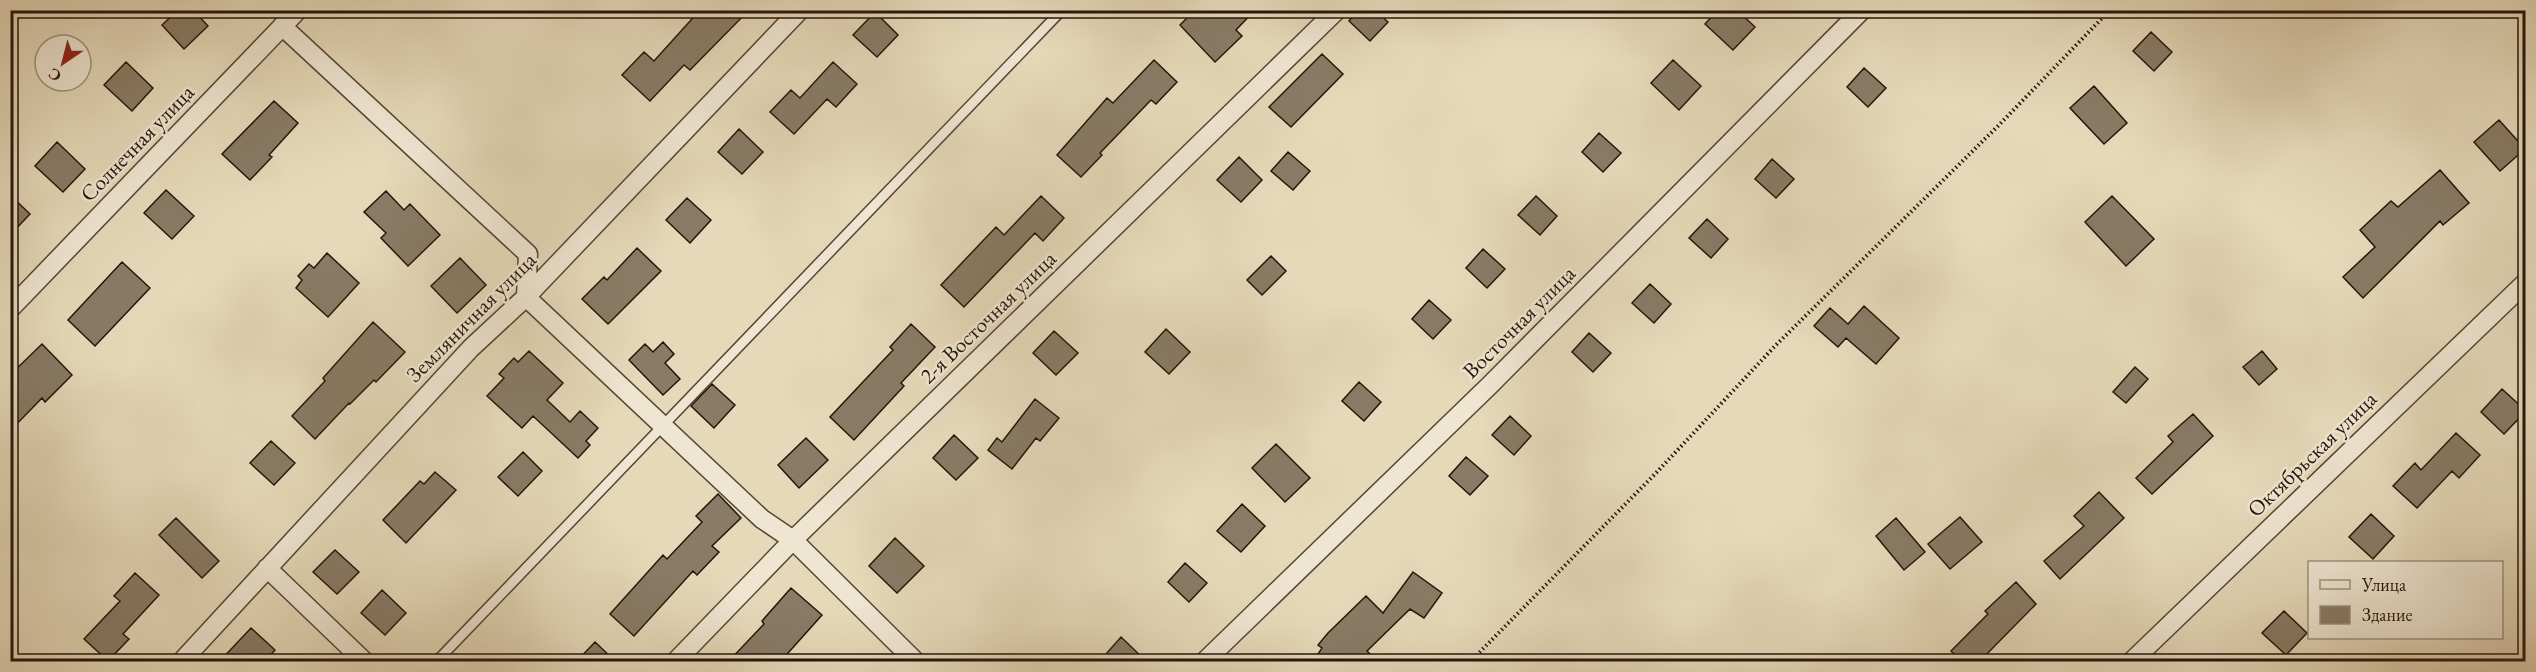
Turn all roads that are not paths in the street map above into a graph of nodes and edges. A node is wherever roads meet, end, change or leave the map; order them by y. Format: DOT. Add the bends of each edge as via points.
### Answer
graph roads {
  1 [pos="298,10"];
  2 [pos="800,10"];
  3 [pos="1062,10"];
  4 [pos="1337,10"];
  5 [pos="1862,10"];
  6 [pos="282,26"];
  7 [pos="2526,282"];
  8 [pos="526,297"];
  9 [pos="10,309"];
  10 [pos="664,427"];
  11 [pos="793,540"];
  12 [pos="267,568"];
  13 [pos="181,662"];
  14 [pos="365,662"];
  15 [pos="436,662"];
  16 [pos="675,662"];
  17 [pos="916,662"];
  18 [pos="1204,662"];
  19 [pos="2131,662"];
  1 -- 6 [label="street, Солнечная улица"];
  2 -- 8 [label="street, Земляничная улица"];
  3 -- 10 [label="lane"];
  4 -- 11 [label="street, 2-я Восточная улица"];
  5 -- 18 [label="street, Восточная улица" via="1490,385"];
  6 -- 8 [label="street" via="528,254"];
  6 -- 9 [label="street, Солнечная улица"];
  7 -- 19 [label="street, Октябрьская улица"];
  8 -- 10 [label="street"];
  8 -- 12 [label="street, Земляничная улица" via="471,348"];
  10 -- 11 [label="street" via="762,519"];
  10 -- 15 [label="lane"];
  11 -- 16 [label="street, 2-я Восточная улица"];
  11 -- 17 [label="street"];
  12 -- 13 [label="street, Земляничная улица"];
  12 -- 14 [label="street"];
}
